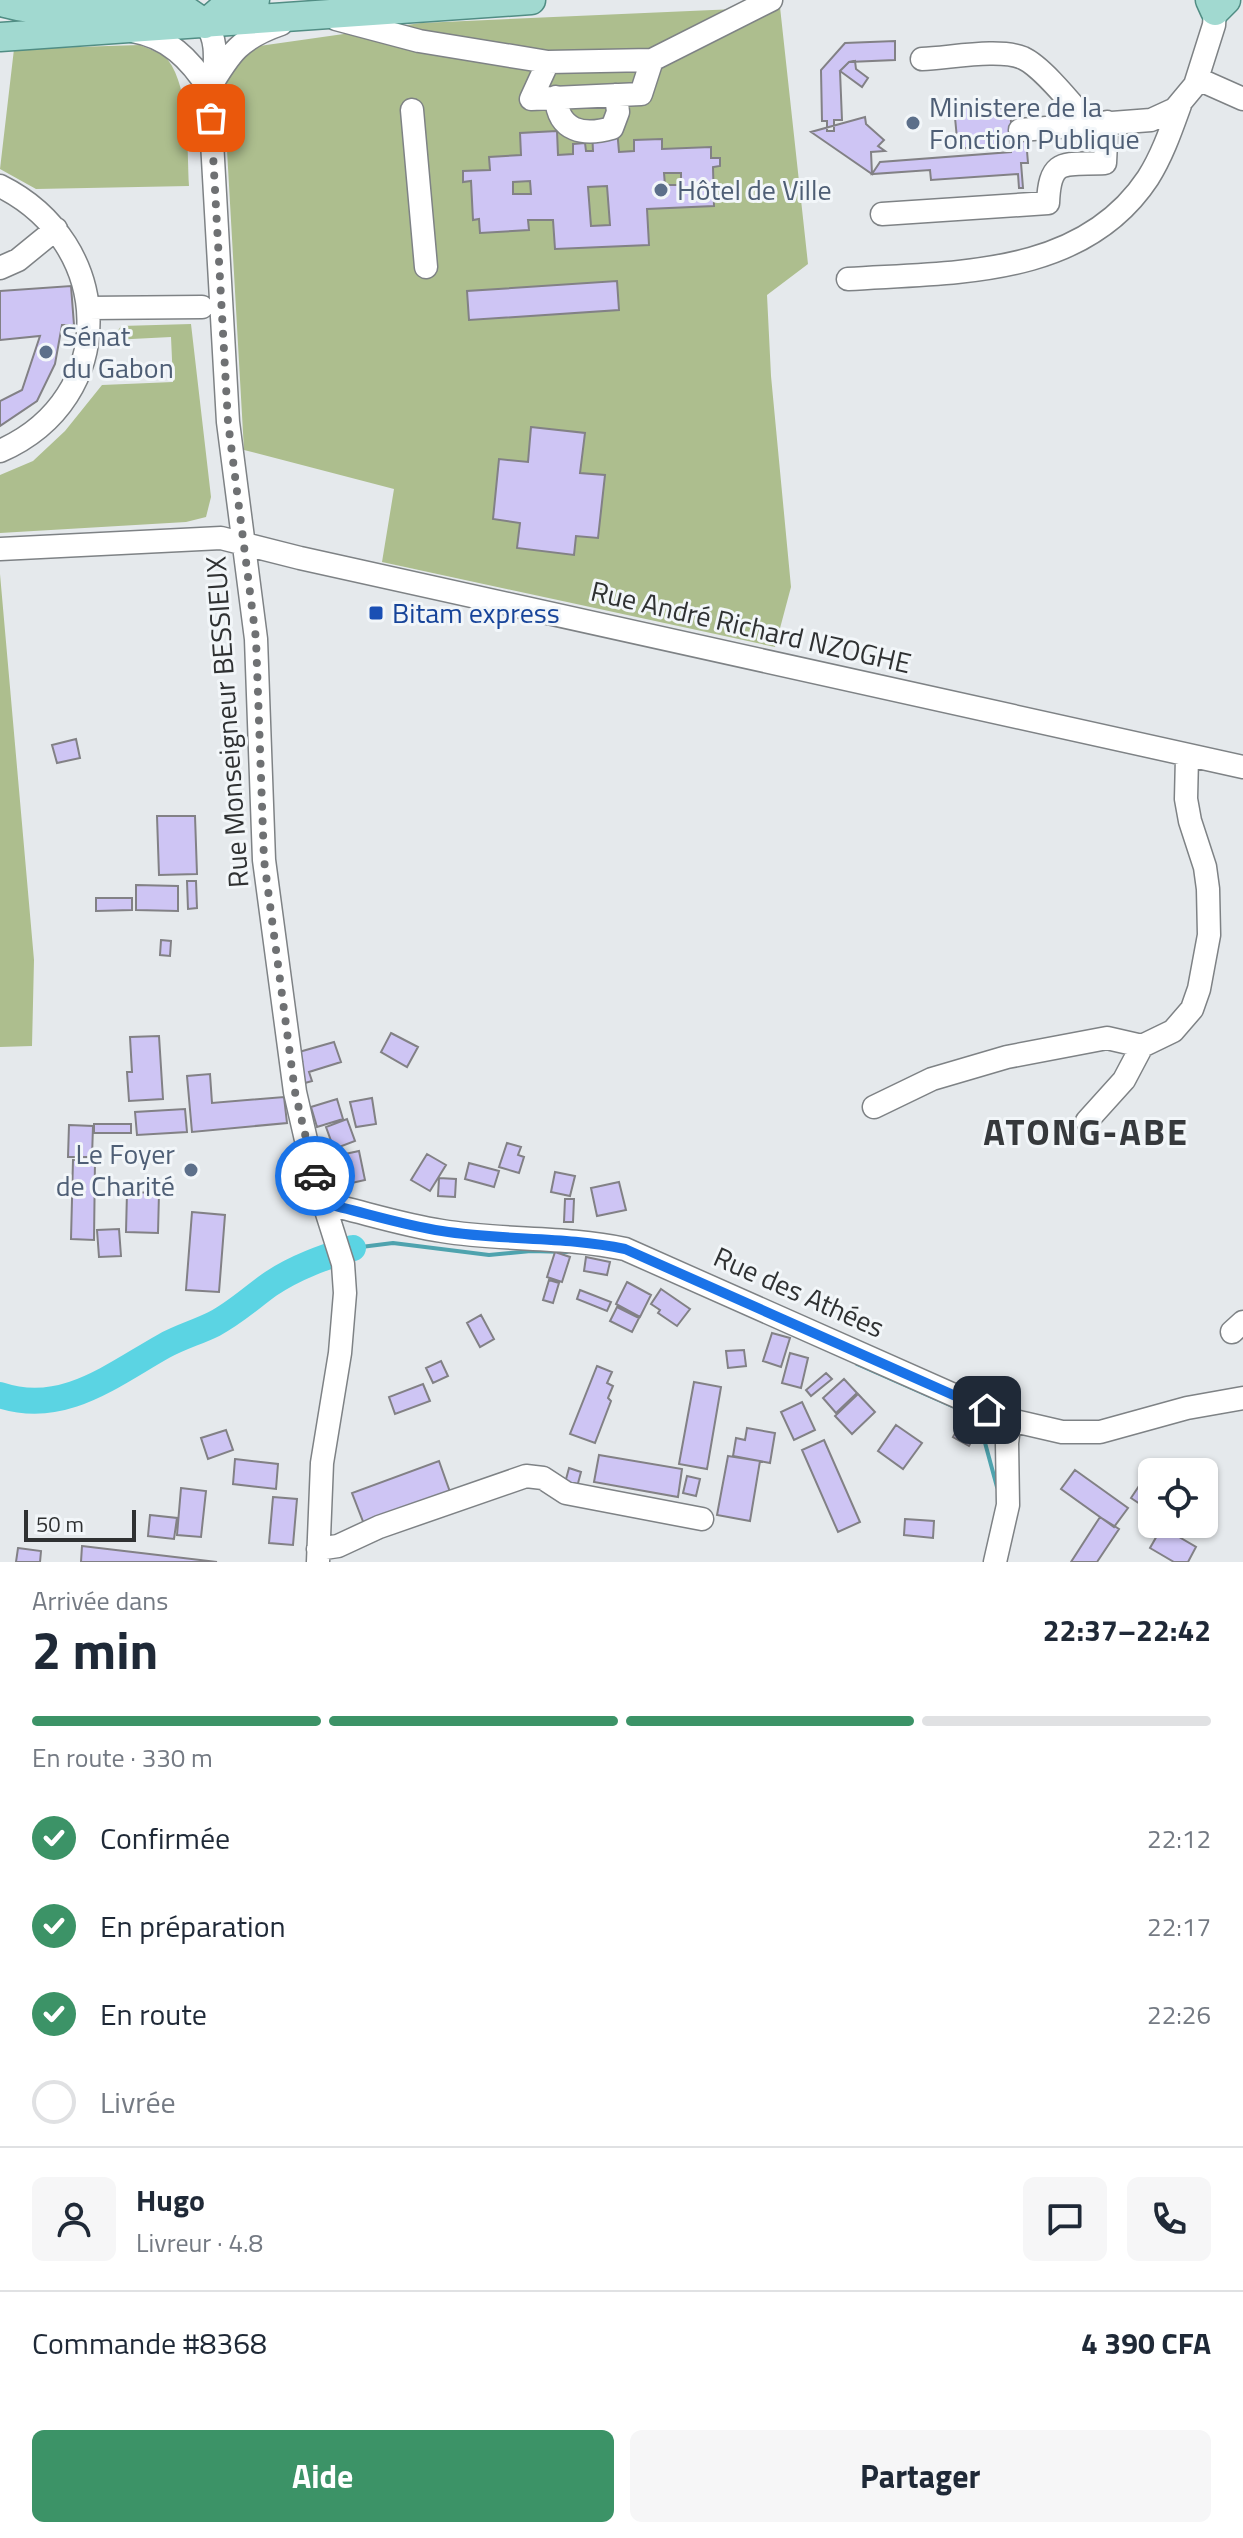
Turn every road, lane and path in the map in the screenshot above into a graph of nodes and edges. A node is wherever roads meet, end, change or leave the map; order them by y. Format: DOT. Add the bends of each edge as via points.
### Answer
graph roads {
  1 [pos="60,0"];
  2 [pos="255,0"];
  3 [pos="531,0"];
  4 [pos="771,0"];
  5 [pos="472,1"];
  6 [pos="1214,2"];
  7 [pos="3,3"];
  8 [pos="312,16"];
  9 [pos="205,24"];
  10 [pos="122,30"];
  11 [pos="0,37"];
  12 [pos="922,59"];
  13 [pos="652,60"];
  14 [pos="548,62"];
  15 [pos="1198,79"];
  16 [pos="209,87"];
  17 [pos="616,95"];
  18 [pos="556,97"];
  19 [pos="1243,99"];
  20 [pos="1180,105"];
  21 [pos="412,110"];
  22 [pos="1099,124"];
  23 [pos="1020,130"];
  24 [pos="0,186"];
  25 [pos="882,214"];
  26 [pos="56,229"];
  27 [pos="426,267"];
  28 [pos="0,268"];
  29 [pos="848,279"];
  30 [pos="202,307"];
  31 [pos="88,308"];
  32 [pos="0,451"];
  33 [pos="245,544"];
  34 [pos="0,549"];
  35 [pos="1187,757"];
  36 [pos="1243,767"];
  37 [pos="1142,1046"];
  38 [pos="874,1107"];
  39 [pos="1087,1121"];
  40 [pos="323,1203"];
  41 [pos="1243,1398"];
  42 [pos="1010,1420"];
  43 [pos="702,1519"];
  44 [pos="318,1555"];
  45 [pos="995,1562"];
  1 -- 7 [label="main road"];
  2 -- 9 [label="main road" via="228,4"];
  3 -- 5 [label="main road"];
  4 -- 13 [label="street"];
  5 -- 8 [label="main road"];
  6 -- 15 [label="street" via="1214,25"];
  7 -- 9 [label="main road" via="46,11 169,6"];
  8 -- 9 [label="main road"];
  8 -- 14 [label="street" via="419,41"];
  8 -- 16 [label="street" via="259,31 240,43"];
  9 -- 10 [label="main road"];
  9 -- 16 [label="street, Rue Monseigneur BESSIEUX" via="200,33"];
  10 -- 11 [label="main road"];
  10 -- 16 [label="street" via="173,46"];
  12 -- 22 [label="street" via="1002,54 1023,58"];
  13 -- 14 [label="street"];
  13 -- 17 [label="street" via="641,94"];
  14 -- 18 [label="street" via="531,99"];
  15 -- 19 [label="street"];
  15 -- 20 [label="street"];
  16 -- 33 [label="street, Rue Monseigneur BESSIEUX" via="227,408"];
  17 -- 18 [label="street"];
  17 -- 18 [label="street" via="618,112 612,128 590,134 567,125"];
  20 -- 22 [label="street" via="1151,120"];
  20 -- 29 [label="street" via="1141,188 1108,223 1073,244 1048,256 999,267"];
  21 -- 27 [label="street"];
  22 -- 23 [label="street"];
  22 -- 25 [label="street" via="1105,163 1066,165 1053,172 1048,203"];
  24 -- 26 [label="street" via="32,205"];
  26 -- 28 [label="street"];
  26 -- 31 [label="street" via="80,272"];
  30 -- 31 [label="street"];
  31 -- 32 [label="street" via="86,346 70,389 36,430"];
  33 -- 34 [label="street, Rue André Richard NZOGHE" via="221,538"];
  33 -- 35 [label="street, Rue André Richard NZOGHE"];
  33 -- 40 [label="street, Rue Monseigneur BESSIEUX" via="256,639 264,860 295,1092"];
  35 -- 36 [label="street, Rue André Richard NZOGHE"];
  35 -- 37 [label="street" via="1186,799 1208,889 1205,961 1192,1009 1173,1031"];
  37 -- 38 [label="street" via="1107,1038 1007,1057 932,1079"];
  37 -- 39 [label="street" via="1124,1080"];
  40 -- 42 [label="street, Rue des Athées" via="443,1231 590,1241 625,1249"];
  40 -- 44 [label="street, Rue Monseigneur BESSIEUX" via="343,1264 345,1312 325,1436"];
  41 -- 42 [label="street, Rue des Athées" via="1100,1432 1062,1432"];
  42 -- 45 [label="street" via="1008,1505"];
  43 -- 44 [label="street" via="566,1493 543,1478 526,1476 379,1527"];
}
